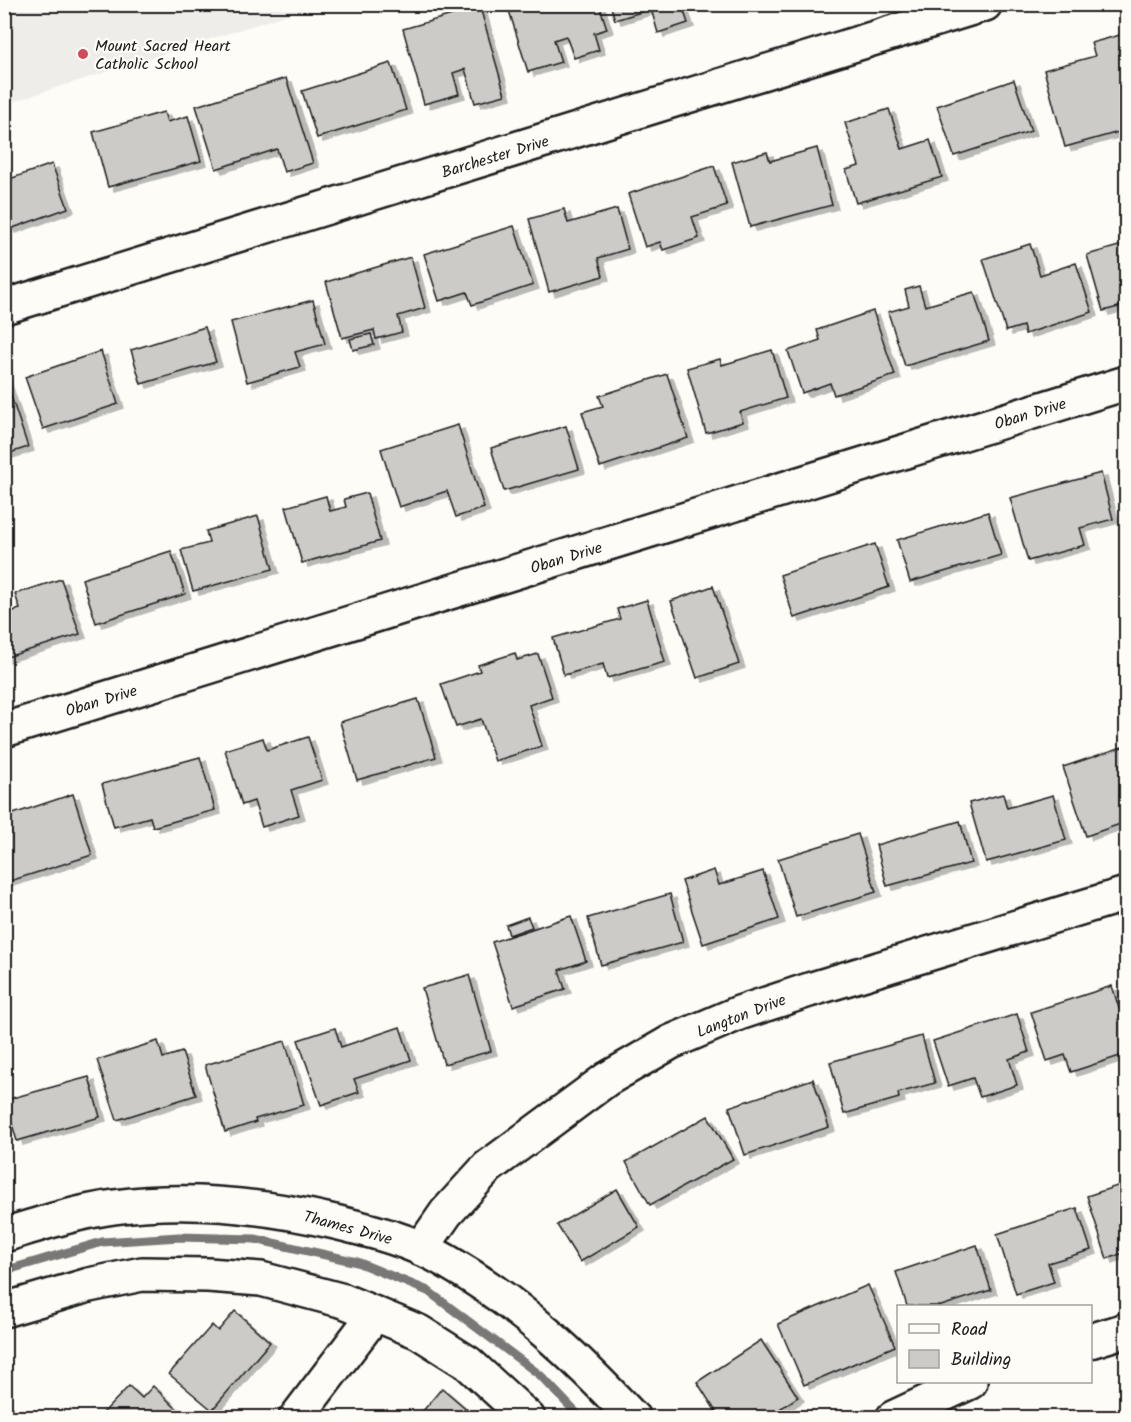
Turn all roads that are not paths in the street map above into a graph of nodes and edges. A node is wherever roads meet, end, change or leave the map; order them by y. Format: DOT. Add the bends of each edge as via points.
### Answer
graph roads {
  1 [pos="985,4"];
  2 [pos="4,307"];
  3 [pos="1126,383"];
  4 [pos="4,730"];
  5 [pos="1126,894"];
  6 [pos="4,1235"];
  7 [pos="421,1249"];
  8 [pos="4,1310"];
  9 [pos="375,1314"];
  10 [pos="1126,1330"];
  11 [pos="1092,1340"];
  12 [pos="968,1383"];
  13 [pos="296,1418"];
  14 [pos="528,1418"];
  15 [pos="633,1418"];
  16 [pos="893,1418"];
  1 -- 2 [label="street, Barchester Drive"];
  3 -- 4 [label="street, Oban Drive"];
  5 -- 7 [label="street, Langton Drive" via="789,996 671,1042 607,1079 488,1167 446,1213"];
  6 -- 7 [label="street, Thames Drive" via="114,1207 234,1204 277,1209 364,1229"];
  7 -- 15 [label="street, Thames Drive" via="446,1260 541,1325"];
  8 -- 9 [label="street" via="142,1274 261,1279 344,1301"];
  9 -- 13 [label="street"];
  9 -- 14 [label="street" via="419,1332 468,1363"];
  10 -- 11 [label="street"];
  12 -- 16 [label="street"];
}
